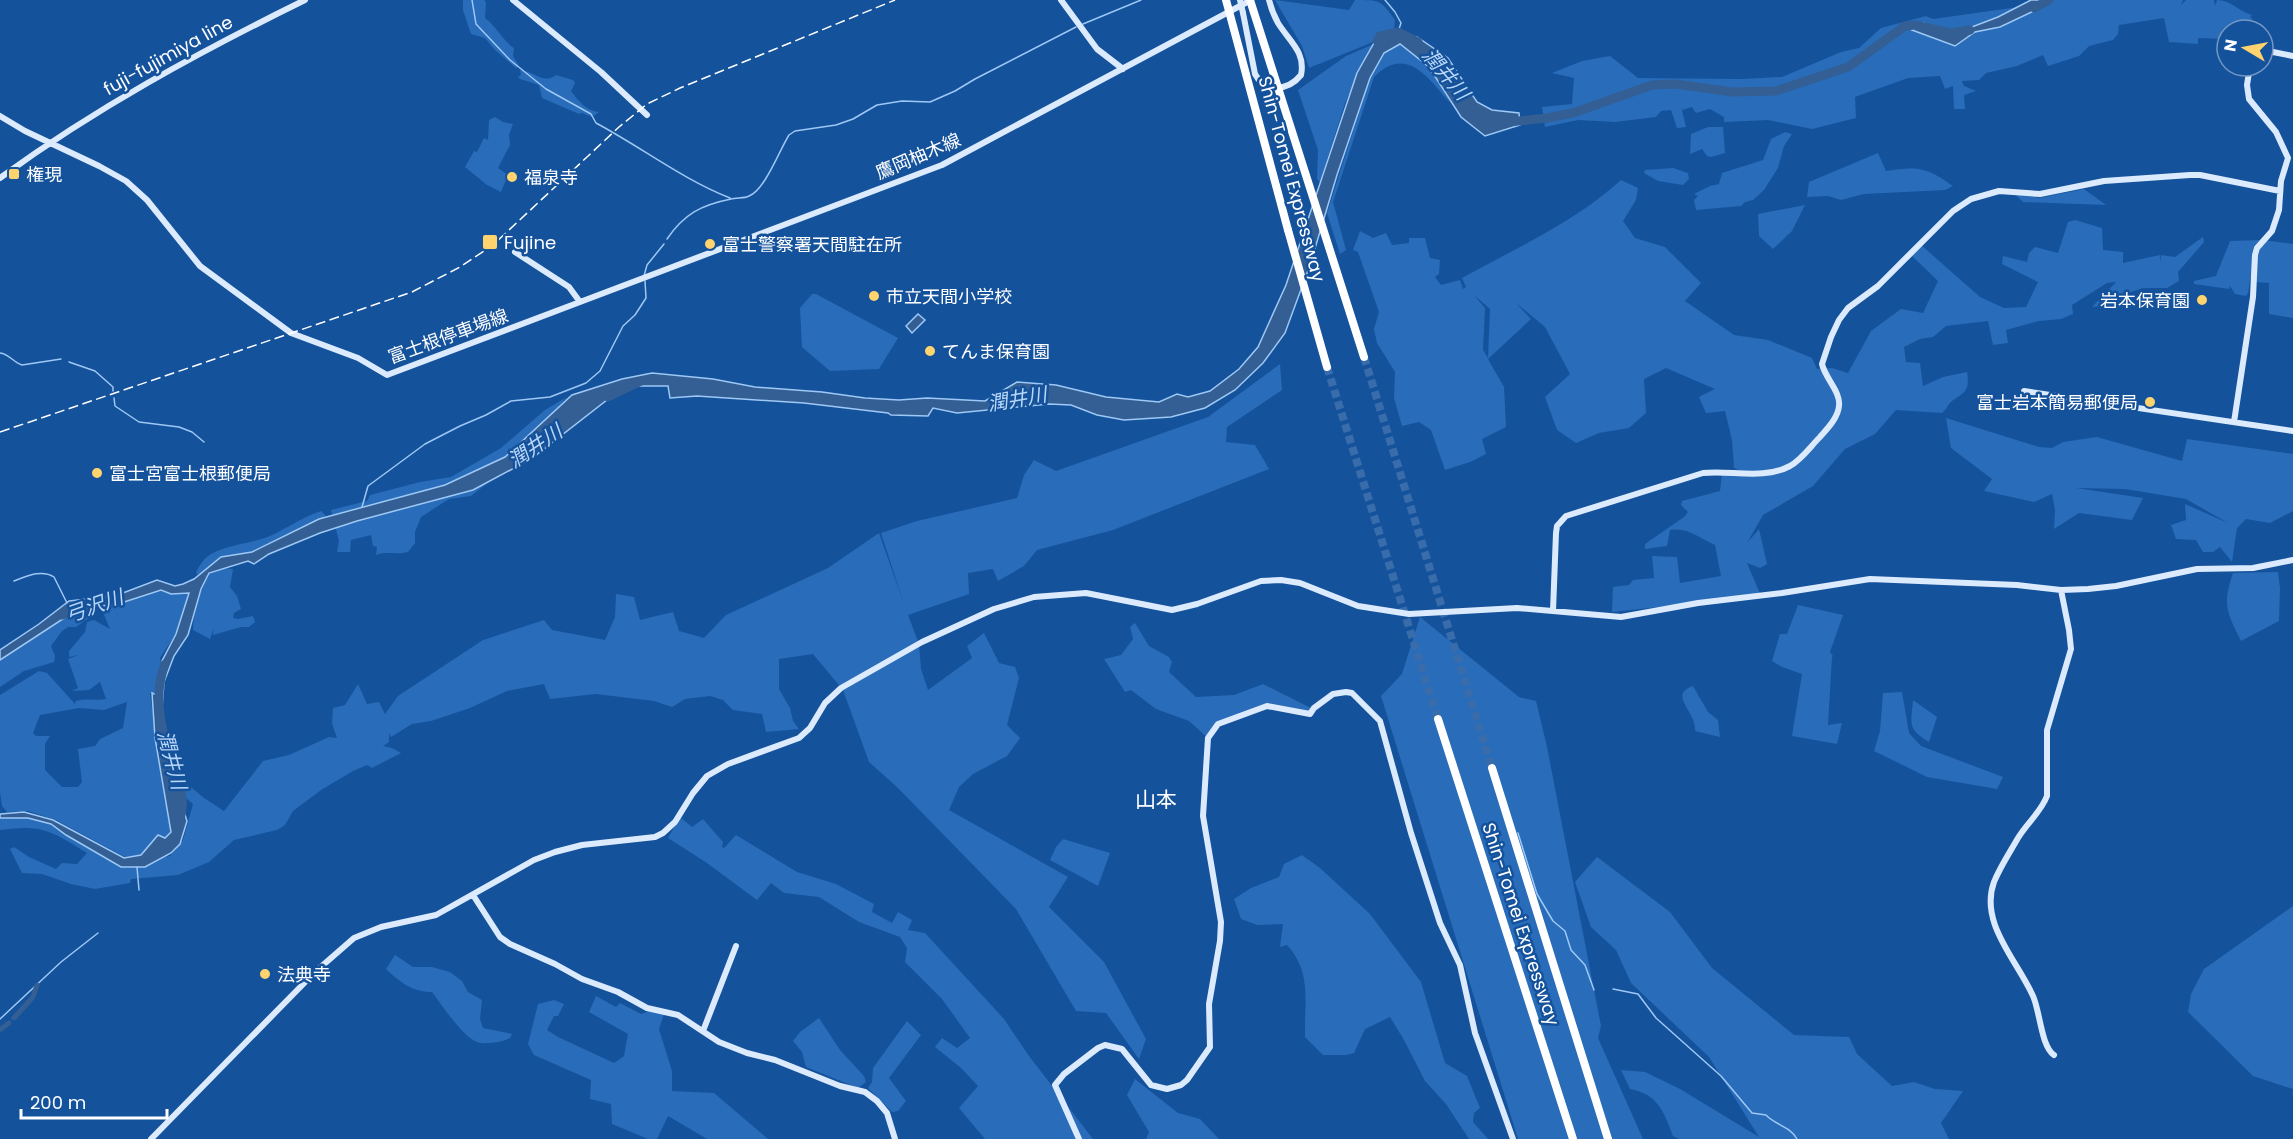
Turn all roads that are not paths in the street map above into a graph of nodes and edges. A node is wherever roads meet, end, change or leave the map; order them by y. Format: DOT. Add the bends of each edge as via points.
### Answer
graph roads {
  1 [pos="305,0"];
  2 [pos="513,0"];
  3 [pos="1061,0"];
  4 [pos="1226,0"];
  5 [pos="1240,0"];
  6 [pos="1251,0"];
  7 [pos="1269,0"];
  8 [pos="2275,52"];
  9 [pos="2293,56"];
  10 [pos="1123,69"];
  11 [pos="2248,78"];
  12 [pos="647,115"];
  13 [pos="0,116"];
  14 [pos="50,143"];
  15 [pos="0,178"];
  16 [pos="2280,191"];
  17 [pos="515,252"];
  18 [pos="580,302"];
  19 [pos="1364,357"];
  20 [pos="1327,367"];
  21 [pos="2024,391"];
  22 [pos="2234,422"];
  23 [pos="2293,431"];
  24 [pos="2293,560"];
  25 [pos="2061,590"];
  26 [pos="1553,610"];
  27 [pos="1438,719"];
  28 [pos="1492,768"];
  29 [pos="473,895"];
  30 [pos="736,946"];
  31 [pos="703,1031"];
  32 [pos="2054,1055"];
  33 [pos="152,1139"];
  34 [pos="895,1139"];
  35 [pos="1079,1139"];
  36 [pos="1513,1139"];
  37 [pos="1573,1139"];
  38 [pos="1608,1139"];
  1 -- 14 [label="street, fuji-fujimiya line" via="173,66"];
  2 -- 12 [label="street"];
  3 -- 10 [label="street" via="1096,49"];
  4 -- 20 [label="highway, Shin-Tomei Expressway, bridge"];
  5 -- 7 [label="street, bridge" via="1255,74 1268,87 1289,86 1301,75 1301,57 1279,25"];
  6 -- 10 [label="street, 鷹岡柚木線"];
  6 -- 19 [label="highway, Shin-Tomei Expressway, bridge"];
  8 -- 9 [label="street"];
  10 -- 18 [label="street, 鷹岡柚木線" via="942,165"];
  11 -- 16 [label="street" via="2249,99 2276,132 2288,158"];
  13 -- 14 [label="street, 富士根停車場線"];
  14 -- 15 [label="street, fuji-fujimiya line"];
  14 -- 18 [label="street, 富士根停車場線" via="126,181 147,200 200,266 289,331 358,358 387,375"];
  16 -- 22 [label="street" via="2272,231 2255,255 2253,297"];
  16 -- 26 [label="street" via="2200,175 2161,176 2104,181 2046,194 1999,191 1961,204 1839,320 1822,364 1840,405 1827,429 1801,458 1767,473 1703,473 1566,516 1556,533"];
  17 -- 18 [label="street" via="569,287"];
  21 -- 22 [label="street"];
  22 -- 23 [label="street"];
  24 -- 25 [label="street" via="2253,568 2197,569 2116,586"];
  25 -- 26 [label="street" via="1870,579 1632,616"];
  25 -- 32 [label="street" via="2071,649 2047,730 2047,796 1998,873 1990,906 1994,923 2032,993 2047,1048"];
  26 -- 29 [label="street" via="1409,614 1359,606 1300,583 1273,580 1172,610 1086,593 1034,597 964,622 841,688 799,738 728,764 708,776 663,833 647,840 582,845 555,852"];
  27 -- 37 [label="highway, Shin-Tomei Expressway"];
  28 -- 38 [label="highway, Shin-Tomei Expressway"];
  29 -- 31 [label="street" via="500,937 510,944 646,1008 678,1015"];
  29 -- 33 [label="street" via="436,915 381,927 346,943"];
  30 -- 31 [label="street"];
  31 -- 34 [label="street" via="747,1053 865,1092 887,1113"];
  35 -- 36 [label="street" via="1055,1085 1098,1048 1105,1045 1122,1049 1151,1084 1167,1089 1187,1080 1210,1047 1209,1005 1221,922 1203,816 1208,738 1218,724 1267,706 1310,714 1341,691 1352,693 1380,721 1440,924 1460,964 1475,1033"];
}
